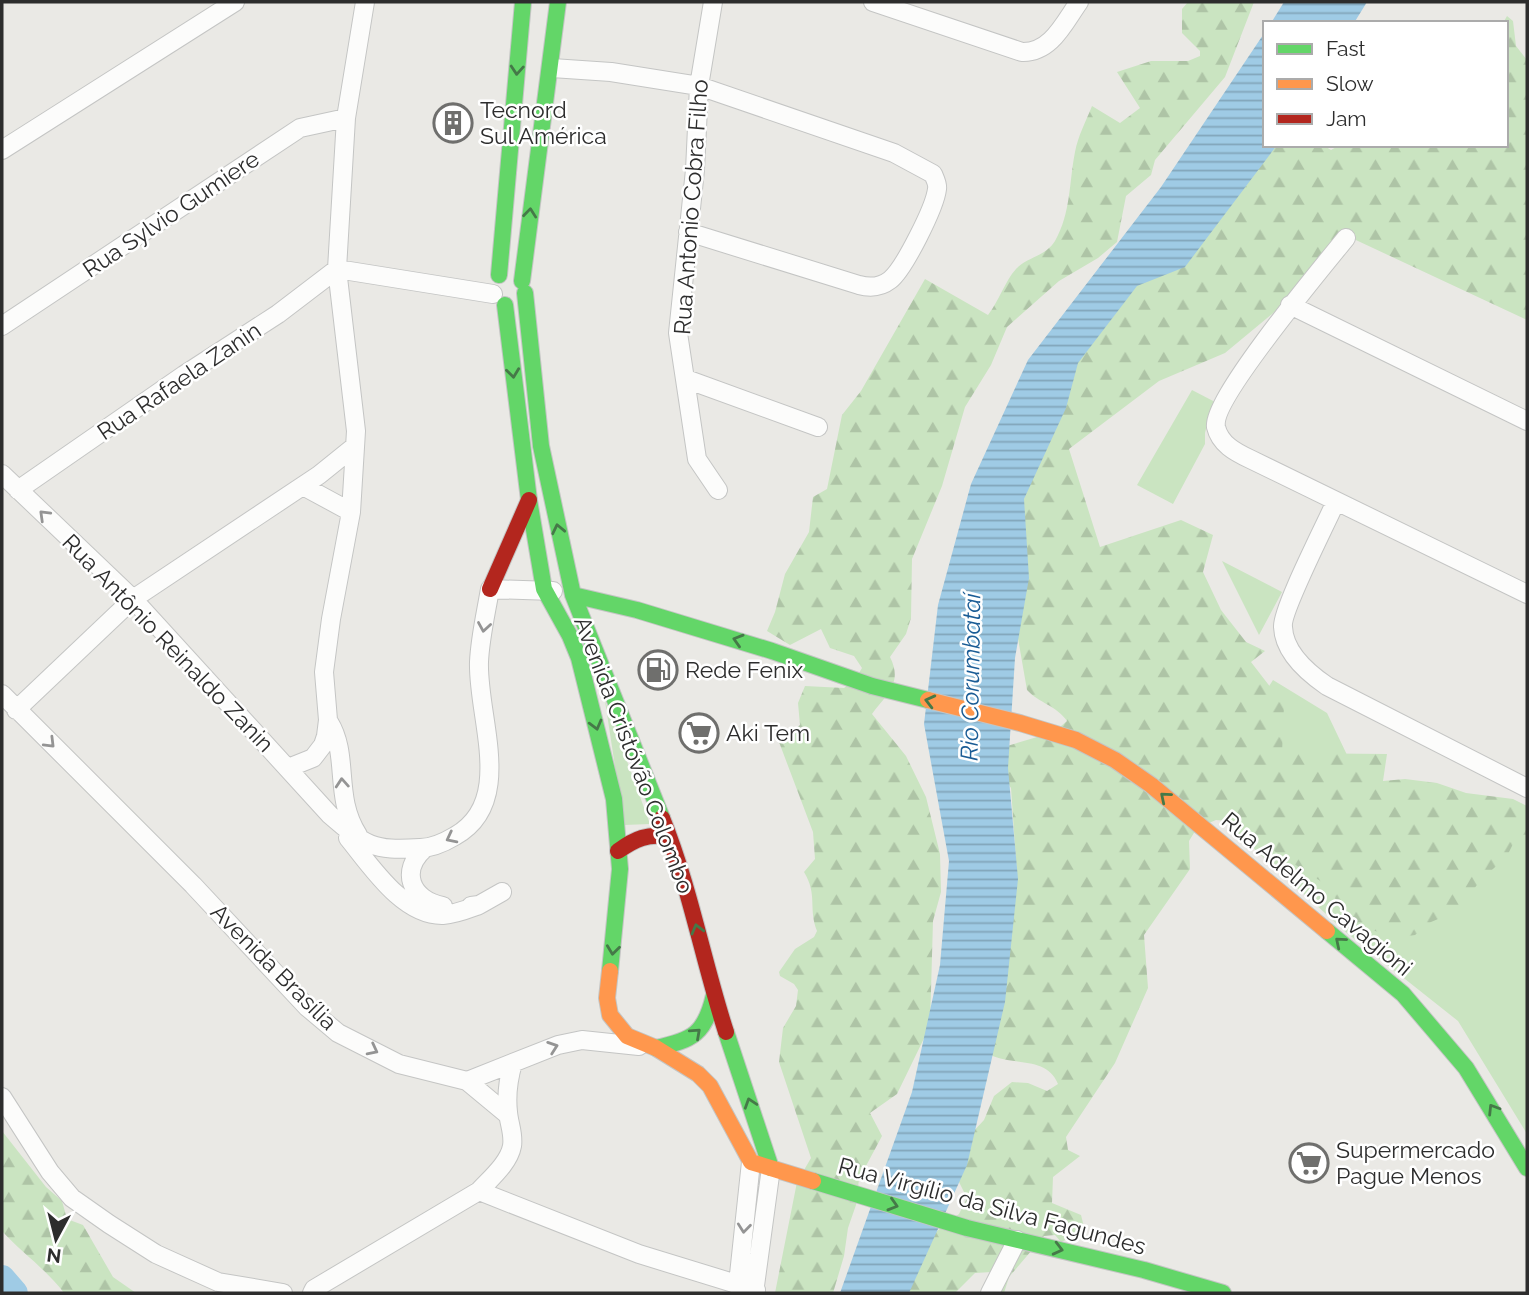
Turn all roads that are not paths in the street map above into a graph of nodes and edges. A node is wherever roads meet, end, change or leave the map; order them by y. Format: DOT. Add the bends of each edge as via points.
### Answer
graph roads {
  1 [pos="234,2"];
  2 [pos="365,2"];
  3 [pos="523,2"];
  4 [pos="558,2"];
  5 [pos="713,2"];
  6 [pos="873,2"];
  7 [pos="1079,2"];
  8 [pos="211,7"];
  9 [pos="552,68"];
  10 [pos="699,86"];
  11 [pos="346,118"];
  12 [pos="2,150"];
  13 [pos="688,232"];
  14 [pos="1346,238"];
  15 [pos="337,269"];
  16 [pos="499,275"];
  17 [pos="524,287"];
  18 [pos="499,300"];
  19 [pos="1290,305"];
  20 [pos="2,326"];
  21 [pos="686,379"];
  22 [pos="1527,421"];
  23 [pos="818,427"];
  24 [pos="355,446"];
  25 [pos="2,474"];
  26 [pos="303,486"];
  27 [pos="18,490"];
  28 [pos="718,491"];
  29 [pos="528,500"];
  30 [pos="1336,501"];
  31 [pos="351,512"];
  32 [pos="490,589"];
  33 [pos="544,589"];
  34 [pos="1527,594"];
  35 [pos="573,596"];
  36 [pos="133,599"];
  37 [pos="637,610"];
  38 [pos="590,633"];
  39 [pos="584,685"];
  40 [pos="2,694"];
  41 [pos="16,710"];
  42 [pos="328,720"];
  43 [pos="288,768"];
  44 [pos="1527,788"];
  45 [pos="330,815"];
  46 [pos="669,837"];
  47 [pos="364,844"];
  48 [pos="425,848"];
  49 [pos="618,852"];
  50 [pos="502,892"];
  51 [pos="480,905"];
  52 [pos="714,995"];
  53 [pos="656,1048"];
  54 [pos="513,1063"];
  55 [pos="467,1081"];
  56 [pos="2,1097"];
  57 [pos="508,1115"];
  58 [pos="751,1162"];
  59 [pos="771,1168"];
  60 [pos="1527,1168"];
  61 [pos="479,1191"];
  62 [pos="1017,1240"];
  63 [pos="1168,1286"];
  64 [pos="747,1290"];
  65 [pos="313,1292"];
  66 [pos="283,1293"];
  67 [pos="990,1293"];
  68 [pos="1223,1293"];
  1 -- 8 [label="street"];
  2 -- 11 [label="street"];
  3 -- 16 [label="street, one-way"];
  4 -- 9 [label="street, Avenida Cristóvão Colombo"];
  5 -- 10 [label="street, Rua Antonio Cobra Filho"];
  6 -- 7 [label="street" via="1033,53 1052,41"];
  8 -- 12 [label="street"];
  9 -- 10 [label="street"];
  17 -- 9 [label="street, Avenida Cristóvão Colombo, one-way" via="533,186"];
  10 -- 13 [label="street, Rua Antonio Cobra Filho"];
  10 -- 13 [label="street" via="894,153 933,174 937,191 901,269 873,287"];
  11 -- 15 [label="street"];
  11 -- 20 [label="street, Rua Sylvio Gumiere" via="300,128"];
  13 -- 21 [label="street, Rua Antonio Cobra Filho" via="678,333"];
  14 -- 19 [label="street"];
  15 -- 18 [label="street"];
  15 -- 24 [label="street"];
  15 -- 27 [label="street, Rua Rafaela Zanin"];
  16 -- 17 [label="street" via="510,272"];
  16 -- 18 [label="street" via="492,283"];
  17 -- 18 [label="street" via="516,303"];
  35 -- 17 [label="street, Avenida Cristóvão Colombo, one-way" via="541,446"];
  18 -- 29 [label="street, Avenida Cristóvão Colombo, one-way"];
  19 -- 22 [label="street"];
  19 -- 30 [label="street" via="1232,390 1216,426 1231,449"];
  21 -- 23 [label="street"];
  21 -- 28 [label="street, Rua Antonio Cobra Filho" via="697,459"];
  24 -- 26 [label="street"];
  24 -- 31 [label="street"];
  25 -- 27 [label="street, Rua Antônio Reinaldo Zanin"];
  26 -- 31 [label="street"];
  26 -- 36 [label="street"];
  36 -- 27 [label="street, Rua Antônio Reinaldo Zanin, one-way"];
  29 -- 32 [label="street"];
  29 -- 33 [label="street, Avenida Cristóvão Colombo"];
  30 -- 34 [label="street"];
  30 -- 44 [label="street" via="1282,625 1288,648 1327,686"];
  31 -- 42 [label="street" via="324,672"];
  32 -- 33 [label="street"];
  32 -- 48 [label="street, one-way" via="479,662 490,761 488,792 473,823"];
  33 -- 35 [label="street"];
  33 -- 39 [label="street, Avenida Cristóvão Colombo" via="570,636"];
  35 -- 37 [label="street, Rua Adelmo Cavagioni"];
  35 -- 38 [label="street, Avenida Cristóvão Colombo"];
  36 -- 41 [label="street"];
  36 -- 43 [label="street, Rua Antônio Reinaldo Zanin"];
  37 -- 38 [label="street" via="600,620"];
  60 -- 37 [label="street, Rua Adelmo Cavagioni, one-way" via="1466,1068 1403,994 1115,760 1076,740 872,686"];
  38 -- 39 [label="street"];
  38 -- 46 [label="street, Avenida Cristóvão Colombo"];
  39 -- 49 [label="street, Avenida Cristóvão Colombo, one-way" via="610,777"];
  40 -- 41 [label="street, Avenida Brasília"];
  41 -- 55 [label="street, Avenida Brasília, one-way" via="193,885 307,1007 338,1032 399,1064"];
  42 -- 43 [label="street" via="319,751"];
  47 -- 42 [label="street, one-way" via="344,801 337,739"];
  43 -- 45 [label="street, Rua Antônio Reinaldo Zanin"];
  45 -- 47 [label="street, Rua Antônio Reinaldo Zanin"];
  45 -- 51 [label="street, Rua Antônio Reinaldo Zanin" via="404,902 442,915"];
  46 -- 49 [label="street" via="640,835"];
  52 -- 46 [label="street, Avenida Cristóvão Colombo, one-way"];
  47 -- 48 [label="street" via="386,849"];
  48 -- 51 [label="street, Rua Antônio Reinaldo Zanin" via="412,865 419,896 448,907"];
  49 -- 53 [label="street, Avenida Cristóvão Colombo, one-way" via="618,908 607,998 610,1014 627,1036"];
  50 -- 51 [label="street, Rua Antônio Reinaldo Zanin"];
  53 -- 52 [label="street, one-way" via="697,1035 710,1017"];
  59 -- 52 [label="street, Avenida Cristóvão Colombo, one-way"];
  54 -- 53 [label="street, one-way" via="582,1040"];
  53 -- 58 [label="street, Avenida Cristóvão Colombo" via="710,1086"];
  54 -- 55 [label="street"];
  54 -- 57 [label="street" via="506,1089"];
  55 -- 57 [label="street"];
  56 -- 66 [label="street" via="50,1172 72,1198 109,1224 156,1254 218,1282"];
  57 -- 61 [label="street" via="512,1148"];
  58 -- 59 [label="street, Rua Virgílio da Silva Fagundes"];
  58 -- 64 [label="street, one-way"];
  59 -- 62 [label="street, Rua Virgílio da Silva Fagundes, one-way"];
  59 -- 64 [label="street, Avenida Cristóvão Colombo"];
  61 -- 64 [label="street" via="639,1254"];
  61 -- 65 [label="street"];
  62 -- 63 [label="street, Rua Virgílio da Silva Fagundes, one-way" via="1144,1270"];
  62 -- 67 [label="street"];
  63 -- 68 [label="street, Rua Virgílio da Silva Fagundes"];
}
